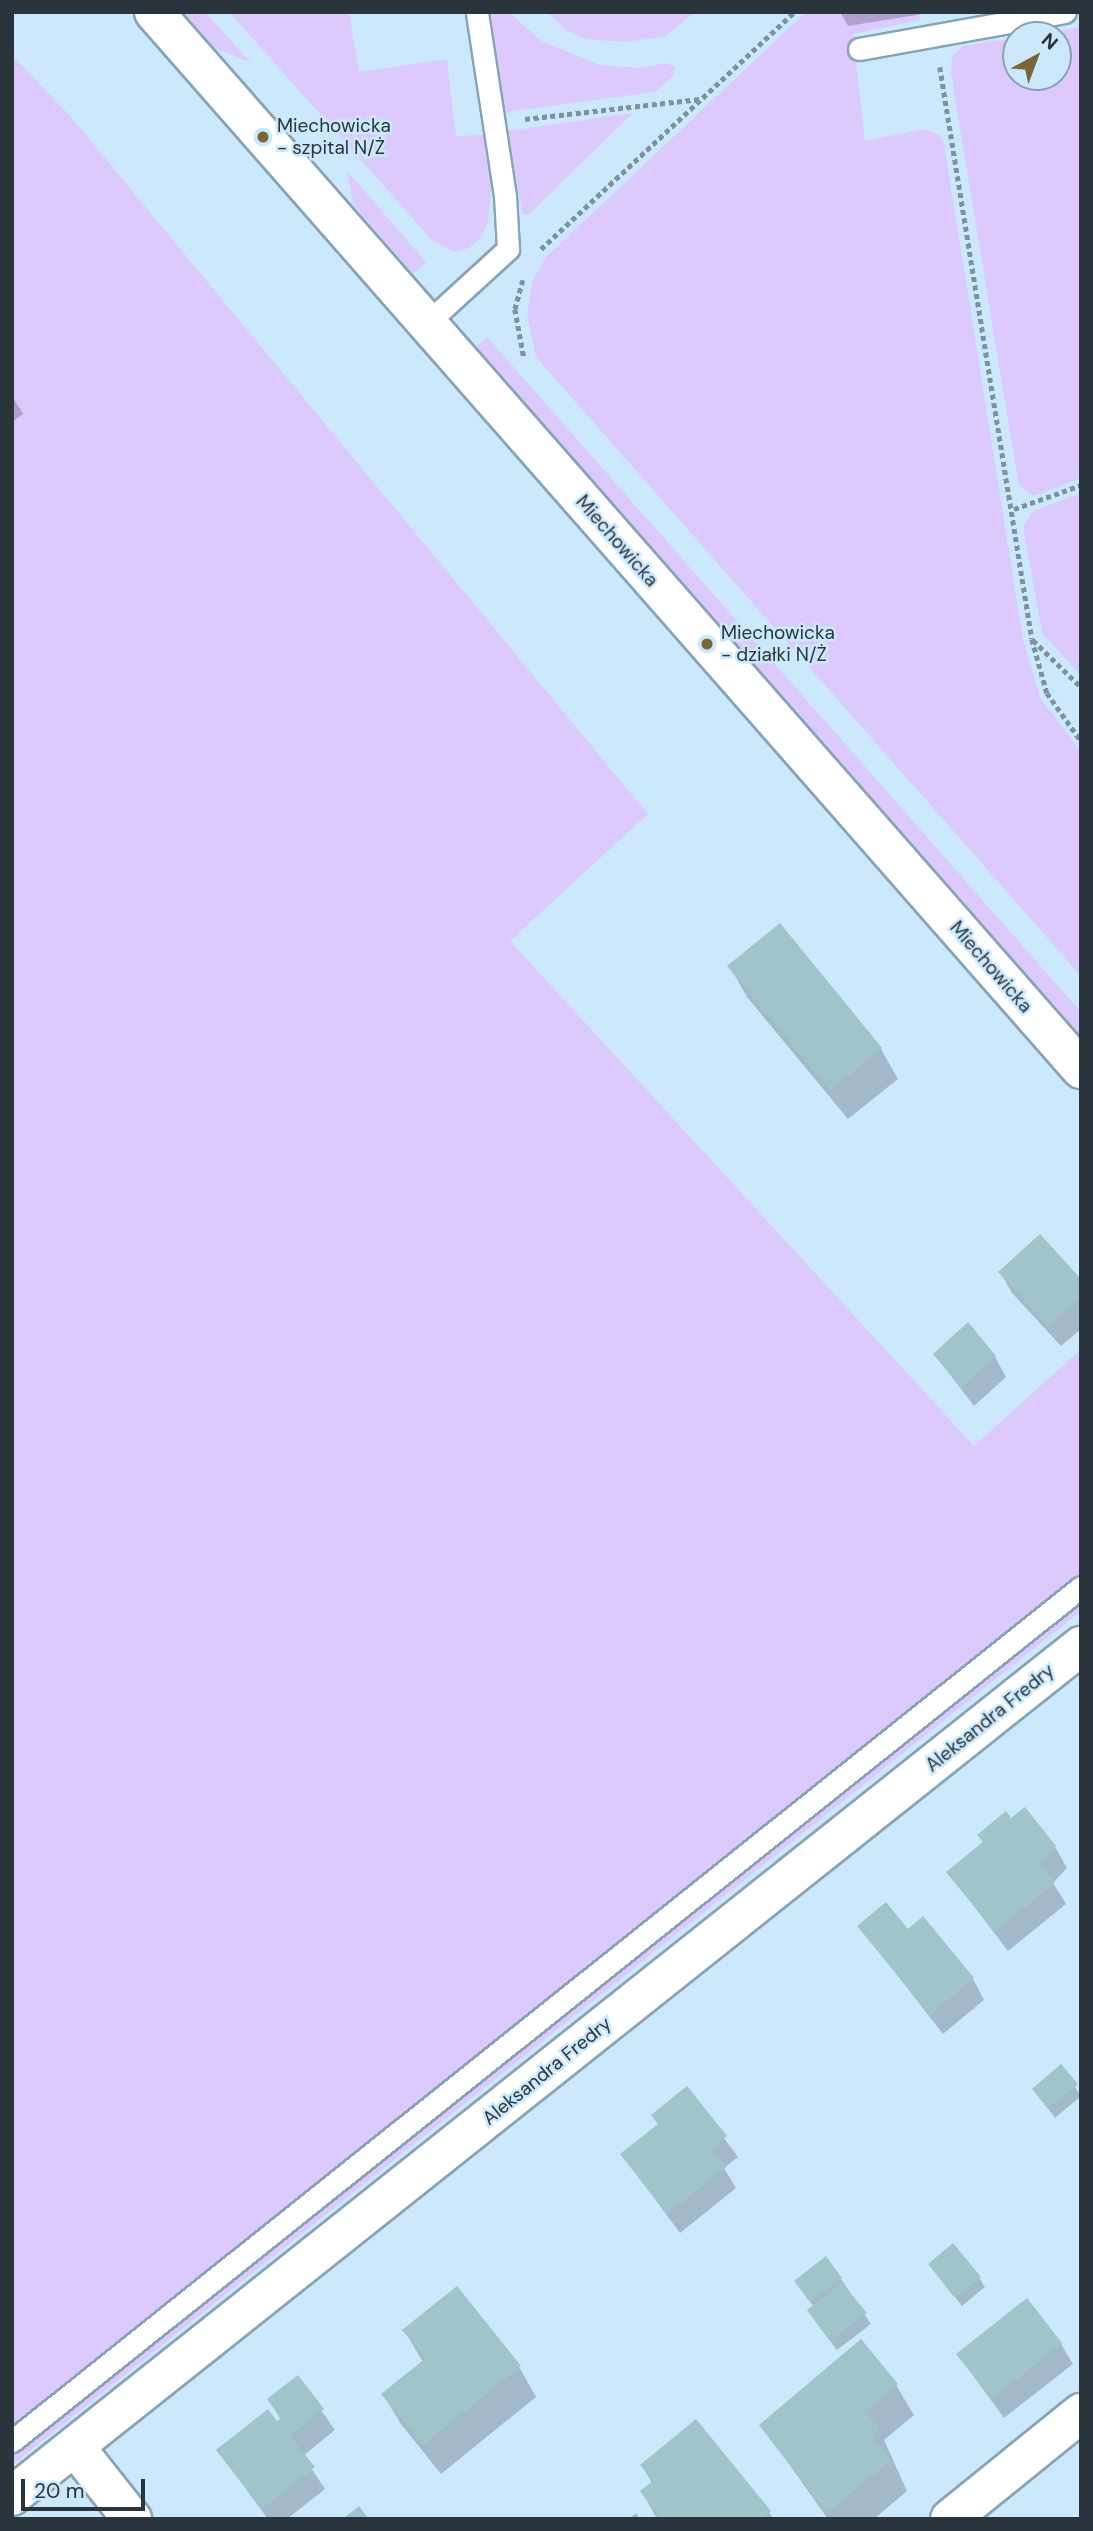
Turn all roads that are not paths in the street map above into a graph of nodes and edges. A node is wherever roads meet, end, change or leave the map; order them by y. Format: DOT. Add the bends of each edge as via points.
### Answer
graph roads {
  1 [pos="154,12"];
  2 [pos="477,12"];
  3 [pos="1065,12"];
  4 [pos="859,48"];
  5 [pos="427,323"];
  6 [pos="1081,1069"];
  7 [pos="1081,1587"];
  8 [pos="1081,1646"];
  9 [pos="1081,2413"];
  10 [pos="12,2441"];
  11 [pos="75,2447"];
  12 [pos="12,2496"];
  13 [pos="132,2519"];
  14 [pos="950,2519"];
  1 -- 5 [label="street, Miechowicka"];
  2 -- 5 [label="lane" via="508,249"];
  3 -- 4 [label="lane"];
  5 -- 6 [label="street, Miechowicka"];
  7 -- 10 [label="lane"];
  8 -- 11 [label="street, Aleksandra Fredry"];
  9 -- 14 [label="street"];
  11 -- 12 [label="street, Aleksandra Fredry"];
  11 -- 13 [label="street"];
}
